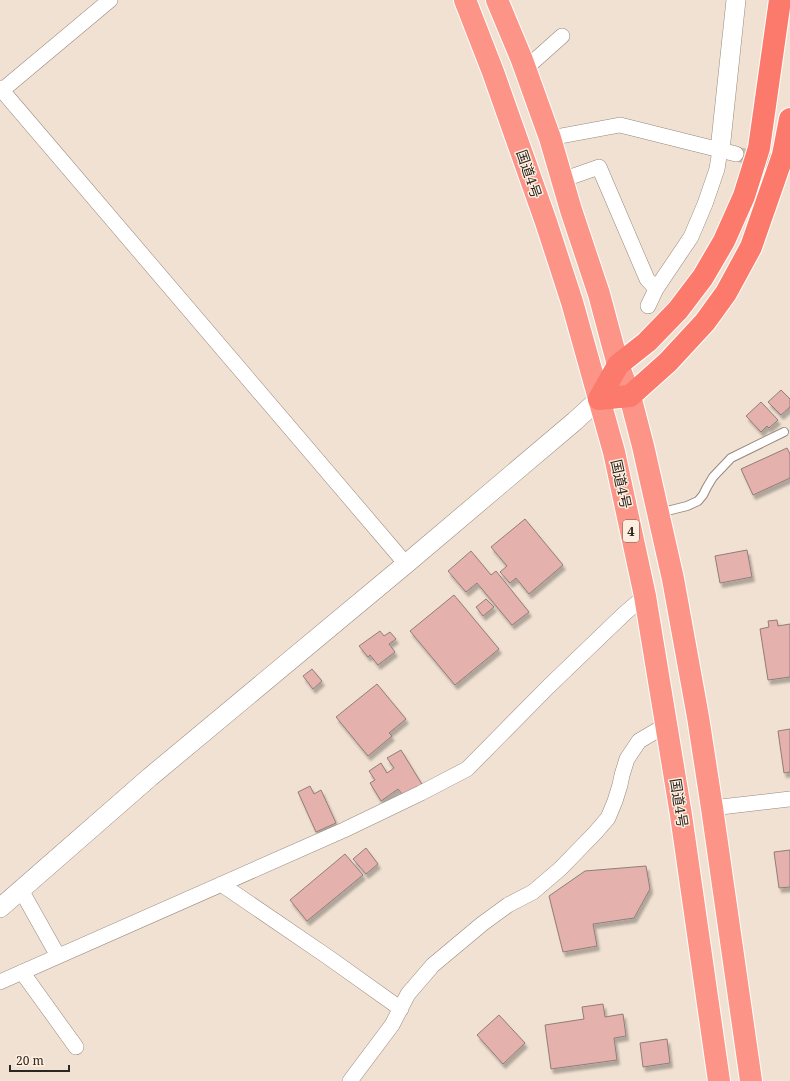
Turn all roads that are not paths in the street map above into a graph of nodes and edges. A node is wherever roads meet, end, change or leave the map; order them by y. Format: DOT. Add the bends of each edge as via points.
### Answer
graph roads {
  1 [pos="110,0"];
  2 [pos="465,0"];
  3 [pos="497,0"];
  4 [pos="736,0"];
  5 [pos="780,0"];
  6 [pos="562,36"];
  7 [pos="525,68"];
  8 [pos="1,90"];
  9 [pos="790,119"];
  10 [pos="550,138"];
  11 [pos="728,152"];
  12 [pos="562,180"];
  13 [pos="656,289"];
  14 [pos="648,306"];
  15 [pos="618,365"];
  16 [pos="630,396"];
  17 [pos="599,399"];
  18 [pos="784,432"];
  19 [pos="658,514"];
  20 [pos="406,564"];
  21 [pos="645,596"];
  22 [pos="666,725"];
  23 [pos="790,799"];
  24 [pos="712,808"];
  25 [pos="221,884"];
  26 [pos="21,890"];
  27 [pos="0,908"];
  28 [pos="58,956"];
  29 [pos="22,972"];
  30 [pos="0,982"];
  31 [pos="401,1009"];
  32 [pos="76,1047"];
  33 [pos="350,1081"];
  34 [pos="719,1081"];
  35 [pos="751,1081"];
  1 -- 8 [label="street"];
  2 -- 17 [label="highway, 国道4号 / 4" via="546,222"];
  3 -- 7 [label="highway, 国道4号 / 4"];
  4 -- 11 [label="street"];
  5 -- 15 [label="highway" via="759,148 744,196 724,241 703,277 678,310 647,342"];
  6 -- 7 [label="street"];
  7 -- 10 [label="highway, 国道4号 / 4"];
  8 -- 20 [label="street"];
  9 -- 16 [label="highway" via="783,156 751,247 726,293 705,322 668,362"];
  10 -- 11 [label="street" via="620,125"];
  10 -- 12 [label="highway, 国道4号 / 4"];
  11 -- 13 [label="street" via="718,169 690,237"];
  12 -- 13 [label="street" via="599,168 647,279"];
  12 -- 15 [label="highway, 国道4号 / 4" via="599,294"];
  13 -- 14 [label="street"];
  15 -- 16 [label="highway, 国道4号 / 4"];
  15 -- 17 [label="highway"];
  16 -- 17 [label="highway"];
  16 -- 19 [label="highway, 国道4号 / 4"];
  17 -- 20 [label="street"];
  17 -- 21 [label="highway, 国道4号 / 4" via="614,452"];
  18 -- 19 [label="lane" via="731,458 713,477 698,501"];
  19 -- 24 [label="highway, 国道4号 / 4" via="673,579"];
  20 -- 26 [label="street" via="150,778"];
  21 -- 22 [label="highway, 国道4号 / 4"];
  21 -- 25 [label="street" via="549,686 467,769 344,830"];
  22 -- 31 [label="street" via="639,741 627,759 608,818 595,833 533,892 508,905 433,965 408,994"];
  22 -- 34 [label="highway, 国道4号 / 4"];
  23 -- 24 [label="street"];
  24 -- 35 [label="highway, 国道4号 / 4"];
  25 -- 28 [label="street"];
  25 -- 31 [label="street"];
  26 -- 27 [label="street"];
  26 -- 28 [label="street"];
  28 -- 29 [label="street"];
  29 -- 30 [label="street"];
  29 -- 32 [label="street"];
  31 -- 33 [label="street"];
}
